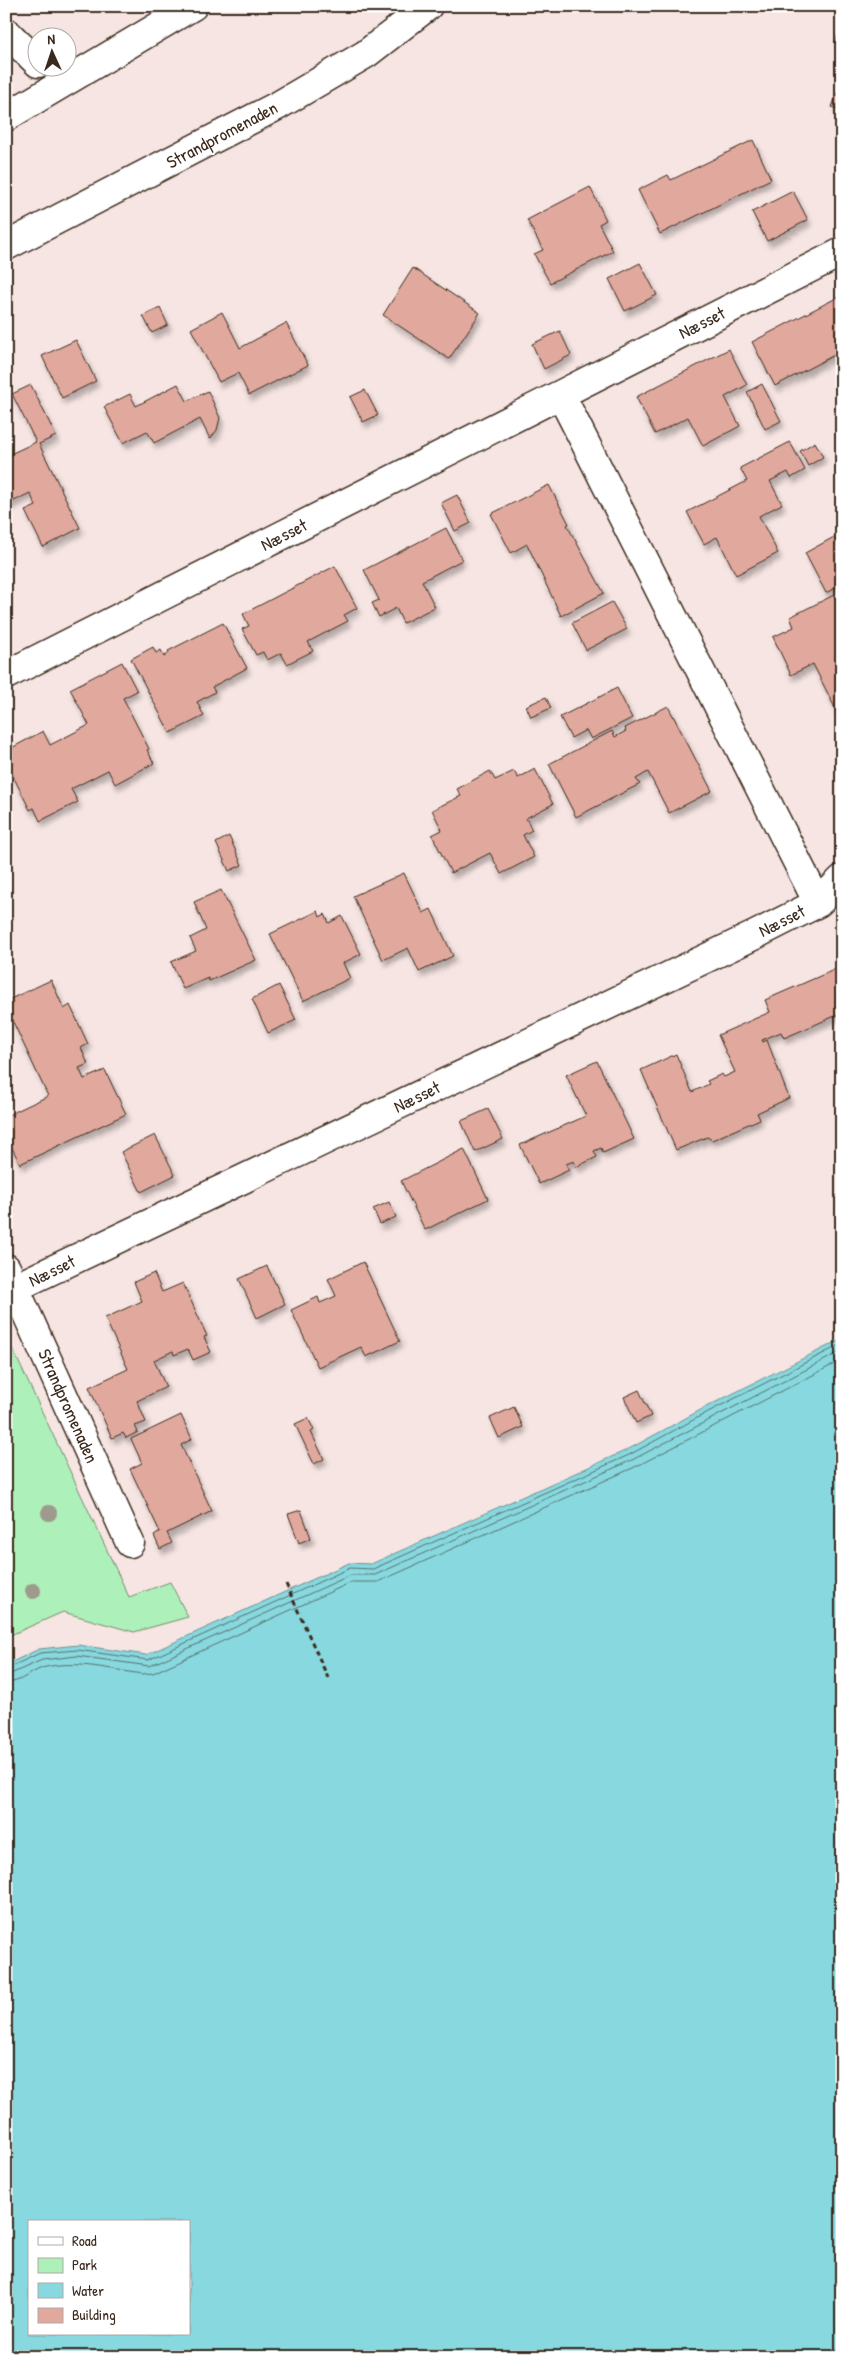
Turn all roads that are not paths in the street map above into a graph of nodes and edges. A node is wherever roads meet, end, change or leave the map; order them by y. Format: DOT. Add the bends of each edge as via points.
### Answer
graph roads {
  1 [pos="193,6"];
  2 [pos="428,6"];
  3 [pos="6,32"];
  4 [pos="28,54"];
  5 [pos="78,63"];
  6 [pos="48,78"];
  7 [pos="6,117"];
  8 [pos="6,246"];
  9 [pos="842,252"];
  10 [pos="561,395"];
  11 [pos="6,675"];
  12 [pos="842,879"];
  13 [pos="818,903"];
  14 [pos="9,1283"];
  15 [pos="130,1543"];
  1 -- 5 [label="street"];
  2 -- 8 [label="street, Strandpromenaden" via="366,54 280,105"];
  3 -- 4 [label="street"];
  6 -- 7 [label="street"];
  9 -- 10 [label="street, Næsset"];
  10 -- 11 [label="street, Næsset"];
  10 -- 13 [label="street, Næsset"];
  12 -- 13 [label="street, Næsset"];
  13 -- 14 [label="street, Næsset"];
  14 -- 15 [label="street, Strandpromenaden"];
}
